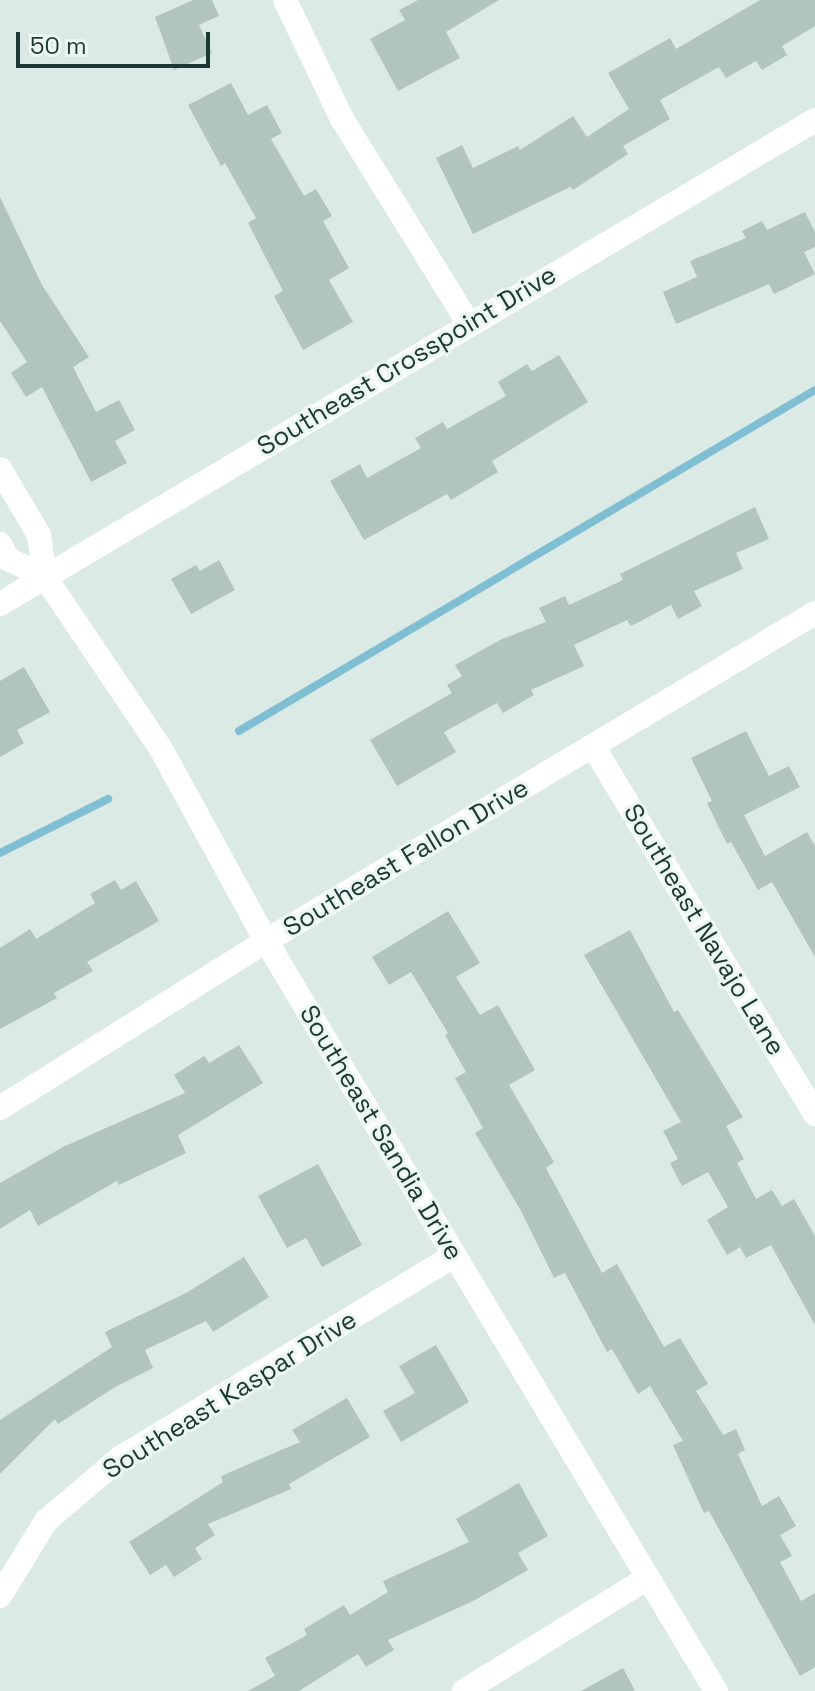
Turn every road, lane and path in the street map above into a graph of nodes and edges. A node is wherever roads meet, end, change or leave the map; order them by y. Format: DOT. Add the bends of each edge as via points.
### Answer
graph roads {
  1 [pos="286,1"];
  2 [pos="815,120"];
  3 [pos="469,324"];
  4 [pos="0,469"];
  5 [pos="0,544"];
  6 [pos="45,577"];
  7 [pos="0,604"];
  8 [pos="815,613"];
  9 [pos="593,746"];
  10 [pos="266,941"];
  11 [pos="0,1108"];
  12 [pos="815,1114"];
  13 [pos="454,1256"];
  14 [pos="646,1579"];
  15 [pos="0,1596"];
  16 [pos="464,1691"];
  17 [pos="716,1691"];
  1 -- 3 [label="street" via="342,119"];
  2 -- 3 [label="street, Southeast Crosspoint Drive"];
  3 -- 6 [label="street, Southeast Crosspoint Drive"];
  4 -- 6 [label="street, Southeast Sandia Drive" via="39,535"];
  5 -- 6 [label="street" via="8,559"];
  6 -- 7 [label="street, Southeast Crosspoint Drive"];
  6 -- 10 [label="street, Southeast Sandia Drive" via="161,749"];
  8 -- 9 [label="street, Southeast Fallon Drive"];
  9 -- 10 [label="street, Southeast Fallon Drive"];
  9 -- 12 [label="street, Southeast Navajo Lane"];
  10 -- 11 [label="street, Southeast Fallon Drive"];
  10 -- 13 [label="street, Southeast Sandia Drive"];
  13 -- 14 [label="street, Southeast Sandia Drive"];
  13 -- 15 [label="street, Southeast Kaspar Drive" via="120,1458 46,1521"];
  14 -- 16 [label="street"];
  14 -- 17 [label="street, Southeast Sandia Drive"];
}
